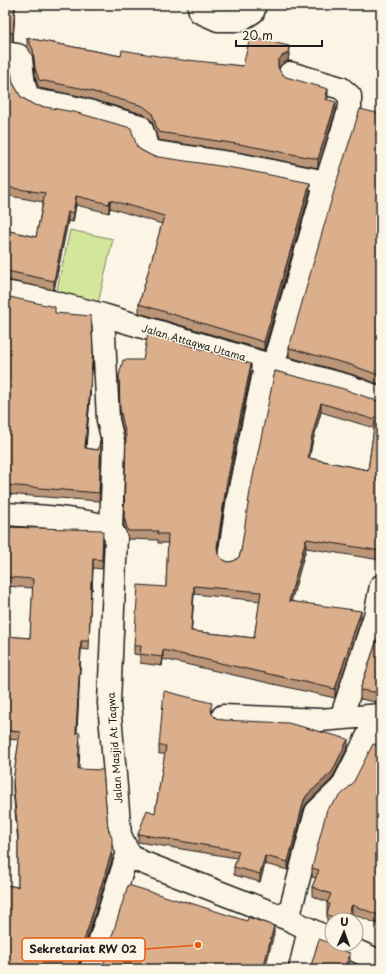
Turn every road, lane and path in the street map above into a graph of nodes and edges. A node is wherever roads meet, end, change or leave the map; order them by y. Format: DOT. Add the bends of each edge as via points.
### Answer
graph roads {
  1 [pos="199,5"];
  2 [pos="255,5"];
  3 [pos="5,53"];
  4 [pos="290,73"];
  5 [pos="326,182"];
  6 [pos="5,292"];
  7 [pos="103,315"];
  8 [pos="270,364"];
  9 [pos="381,398"];
  10 [pos="5,514"];
  11 [pos="111,529"];
  12 [pos="229,558"];
  13 [pos="381,586"];
  14 [pos="380,715"];
  15 [pos="223,716"];
  16 [pos="341,718"];
  17 [pos="128,852"];
  18 [pos="288,919"];
  19 [pos="309,930"];
  20 [pos="324,937"];
  21 [pos="359,952"];
  22 [pos="381,962"];
  23 [pos="91,969"];
  24 [pos="300,969"];
  1 -- 2 [label="street" via="200,12 218,20 240,20 253,12"];
  3 -- 5 [label="street" via="21,58 22,75 28,95 32,99 140,126 147,148 154,152 242,165"];
  4 -- 5 [label="street" via="342,88 350,96 350,107"];
  5 -- 8 [label="street"];
  6 -- 7 [label="street, Jalan Attaqwa Utama"];
  7 -- 8 [label="street, Jalan Attaqwa Utama"];
  7 -- 11 [label="street, Jalan Masjid At Taqwa" via="108,420 114,445"];
  8 -- 9 [label="street, Jalan Attaqwa Utama"];
  8 -- 12 [label="street" via="238,498"];
  10 -- 11 [label="street" via="58,518 100,524"];
  11 -- 17 [label="street, Jalan Masjid At Taqwa" via="116,537 109,703 120,835"];
  13 -- 16 [label="street" via="375,616"];
  14 -- 16 [label="street"];
  14 -- 18 [label="street" via="342,787 316,812"];
  15 -- 16 [label="street" via="320,720"];
  17 -- 18 [label="street" via="139,861"];
  17 -- 23 [label="street"];
  18 -- 19 [label="street"];
  19 -- 20 [label="street"];
  19 -- 24 [label="street"];
  21 -- 22 [label="street"];
}
